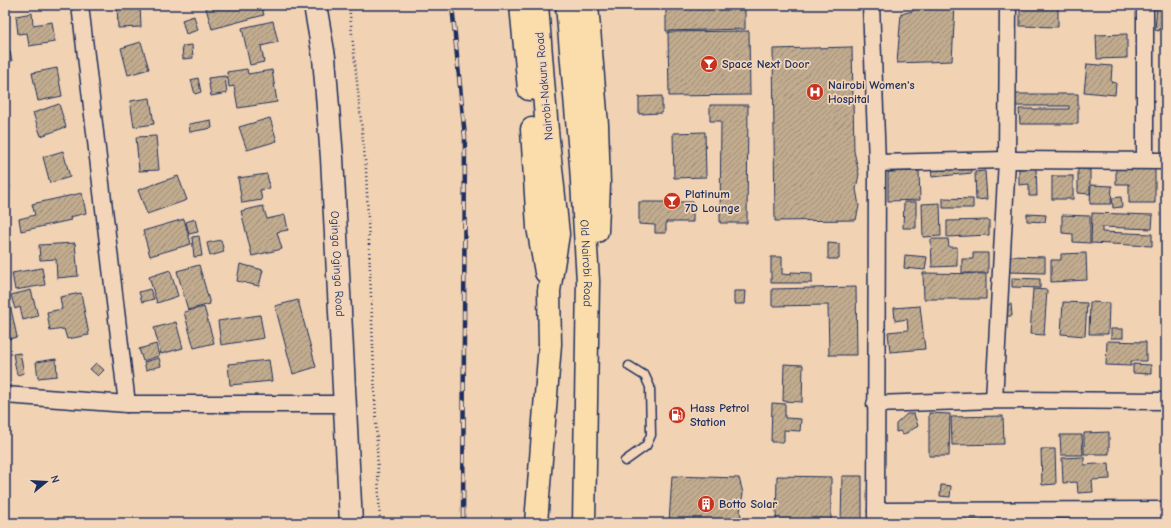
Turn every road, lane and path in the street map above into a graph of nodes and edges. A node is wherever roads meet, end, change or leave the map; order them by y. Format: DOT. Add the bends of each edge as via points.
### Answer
graph roads {
  1 [pos="80,5"];
  2 [pos="315,5"];
  3 [pos="349,5"];
  4 [pos="521,5"];
  5 [pos="537,5"];
  6 [pos="567,5"];
  7 [pos="587,5"];
  8 [pos="871,5"];
  9 [pos="1008,5"];
  10 [pos="1144,5"];
  11 [pos="1007,160"];
  12 [pos="1145,160"];
  13 [pos="1166,161"];
  14 [pos="877,163"];
  15 [pos="588,280"];
  16 [pos="549,291"];
  17 [pos="629,366"];
  18 [pos="5,395"];
  19 [pos="994,400"];
  20 [pos="1166,401"];
  21 [pos="127,404"];
  22 [pos="346,404"];
  23 [pos="875,404"];
  24 [pos="625,462"];
  25 [pos="1166,510"];
  26 [pos="876,517"];
  27 [pos="351,523"];
  28 [pos="380,523"];
  29 [pos="536,523"];
  30 [pos="584,523"];
  1 -- 21 [label="street"];
  2 -- 22 [label="street, Oginga Oginga Road" via="324,57 332,158"];
  3 -- 28 [label="path" via="366,169"];
  4 -- 16 [label="highway" via="535,158 538,227"];
  5 -- 16 [label="highway, Nairobi-Nakuru Road" via="558,234"];
  6 -- 15 [label="highway, Old Nairobi Road"];
  7 -- 15 [label="highway" via="598,125 599,184 598,222"];
  8 -- 14 [label="street"];
  9 -- 11 [label="street"];
  10 -- 12 [label="street"];
  11 -- 12 [label="street"];
  11 -- 14 [label="street"];
  11 -- 19 [label="street"];
  12 -- 13 [label="street"];
  14 -- 23 [label="street"];
  15 -- 30 [label="highway, Old Nairobi Road"];
  16 -- 29 [label="highway" via="550,344"];
  17 -- 24 [label="lane" via="645,376 650,387 651,435 646,446"];
  18 -- 21 [label="street"];
  19 -- 20 [label="street"];
  19 -- 23 [label="street"];
  21 -- 22 [label="street"];
  22 -- 27 [label="street, Oginga Oginga Road"];
  23 -- 26 [label="street"];
  25 -- 26 [label="street"];
}
